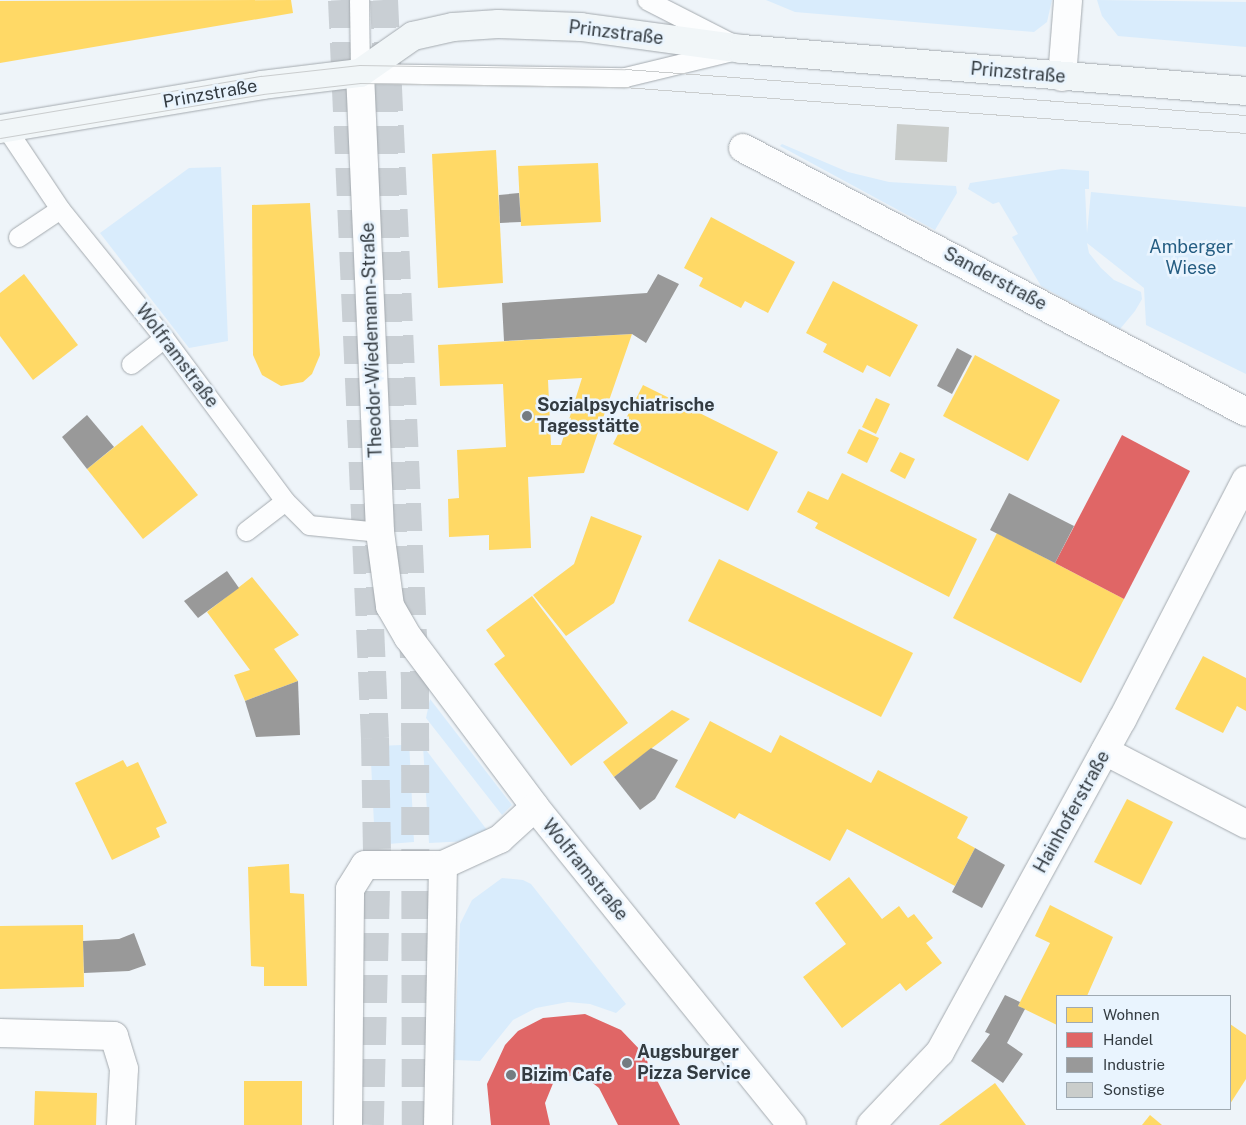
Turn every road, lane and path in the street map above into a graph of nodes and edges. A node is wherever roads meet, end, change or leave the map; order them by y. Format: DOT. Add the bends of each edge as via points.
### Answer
graph roads {
  1 [pos="359,0"];
  2 [pos="647,0"];
  3 [pos="1068,0"];
  4 [pos="742,49"];
  5 [pos="360,73"];
  6 [pos="1062,77"];
  7 [pos="1246,91"];
  8 [pos="3,128"];
  9 [pos="743,148"];
  10 [pos="60,209"];
  11 [pos="18,237"];
  12 [pos="164,338"];
  13 [pos="131,364"];
  14 [pos="1246,412"];
  15 [pos="1246,480"];
  16 [pos="286,501"];
  17 [pos="246,531"];
  18 [pos="380,532"];
  19 [pos="390,606"];
  20 [pos="1105,751"];
  21 [pos="535,808"];
  22 [pos="1246,824"];
  23 [pos="443,864"];
  24 [pos="0,1033"];
  25 [pos="121,1125"];
  26 [pos="348,1125"];
  27 [pos="438,1125"];
  28 [pos="792,1125"];
  29 [pos="871,1125"];
  1 -- 5 [label="lane"];
  2 -- 4 [label="lane"];
  3 -- 6 [label="street"];
  4 -- 5 [label="lane" via="625,77"];
  4 -- 5 [label="street, Prinzstraße" via="581,27 498,24 454,27 413,36"];
  4 -- 6 [label="street, Prinzstraße"];
  5 -- 8 [label="street, Prinzstraße" via="262,85"];
  5 -- 18 [label="street, Theodor-Wiedemann-Straße"];
  6 -- 7 [label="street, Prinzstraße"];
  8 -- 10 [label="lane, Wolframstraße"];
  9 -- 14 [label="street, Sanderstraße"];
  10 -- 11 [label="lane"];
  10 -- 12 [label="lane, Wolframstraße"];
  12 -- 13 [label="lane"];
  12 -- 16 [label="lane, Wolframstraße"];
  15 -- 20 [label="street, Hainhoferstraße"];
  16 -- 17 [label="lane"];
  16 -- 18 [label="lane, Wolframstraße" via="309,525"];
  18 -- 19 [label="street, Theodor-Wiedemann-Straße"];
  19 -- 21 [label="street, Wolframstraße" via="408,637"];
  20 -- 22 [label="street"];
  20 -- 29 [label="street, Hainhoferstraße" via="940,1052"];
  21 -- 23 [label="street" via="500,839"];
  21 -- 28 [label="street, Wolframstraße"];
  23 -- 26 [label="street" via="365,864 350,889"];
  23 -- 27 [label="street"];
  24 -- 25 [label="street" via="114,1036 124,1070"];
}
